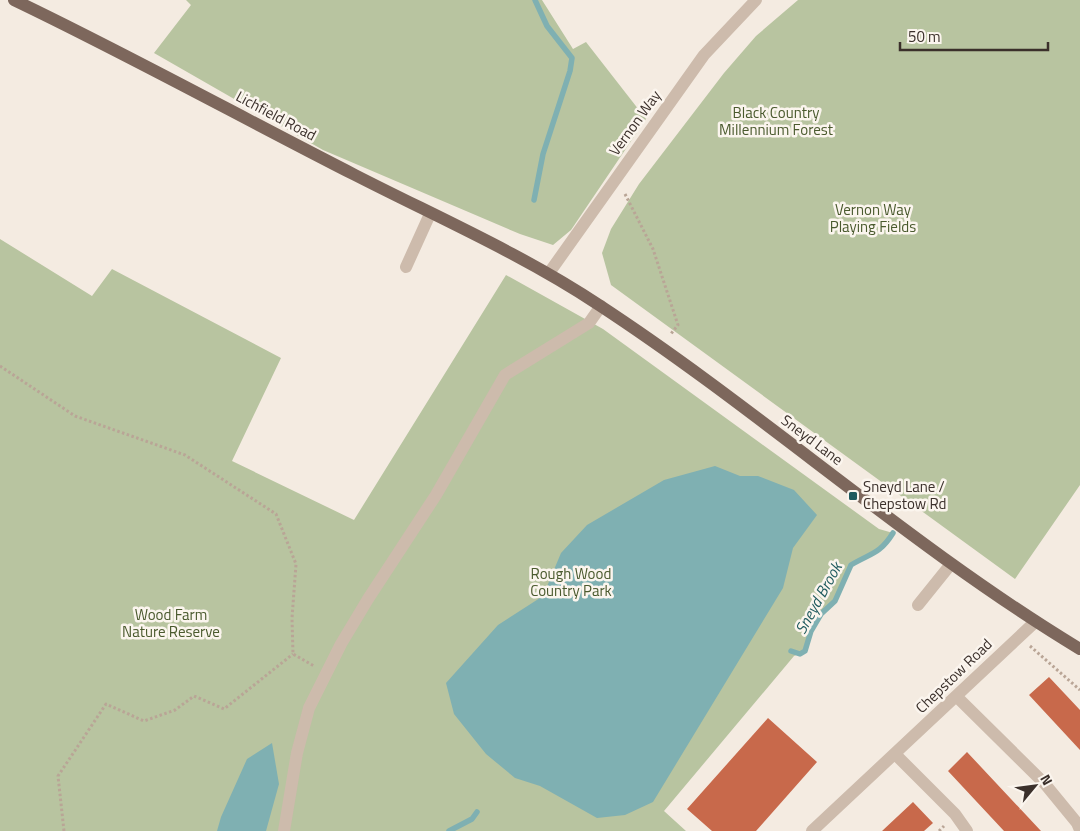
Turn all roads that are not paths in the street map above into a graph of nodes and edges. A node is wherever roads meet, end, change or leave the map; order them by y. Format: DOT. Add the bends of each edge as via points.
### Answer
graph roads {
  1 [pos="14,0"];
  2 [pos="756,0"];
  3 [pos="430,214"];
  4 [pos="524,259"];
  5 [pos="406,266"];
  6 [pos="549,273"];
  7 [pos="601,306"];
  8 [pos="952,564"];
  9 [pos="918,605"];
  10 [pos="1035,622"];
  11 [pos="1080,649"];
  12 [pos="956,696"];
  13 [pos="895,754"];
  14 [pos="1080,830"];
  15 [pos="284,831"];
  16 [pos="812,831"];
  17 [pos="967,831"];
  1 -- 3 [label="main road, Lichfield Road"];
  2 -- 6 [label="street, Vernon Way" via="704,55"];
  3 -- 4 [label="main road, Lichfield Road"];
  3 -- 5 [label="street"];
  4 -- 6 [label="main road, Sneyd Lane"];
  6 -- 7 [label="main road, Sneyd Lane"];
  7 -- 8 [label="main road, Sneyd Lane"];
  7 -- 15 [label="street" via="589,322 505,375 436,495 368,599 326,673 306,717"];
  8 -- 9 [label="street"];
  8 -- 10 [label="main road, Sneyd Lane"];
  10 -- 11 [label="main road, Sneyd Lane"];
  10 -- 12 [label="street, Chepstow Road"];
  12 -- 13 [label="street, Chepstow Road"];
  12 -- 14 [label="street" via="1045,784"];
  13 -- 16 [label="street, Chepstow Road"];
  13 -- 17 [label="street" via="955,814"];
}
